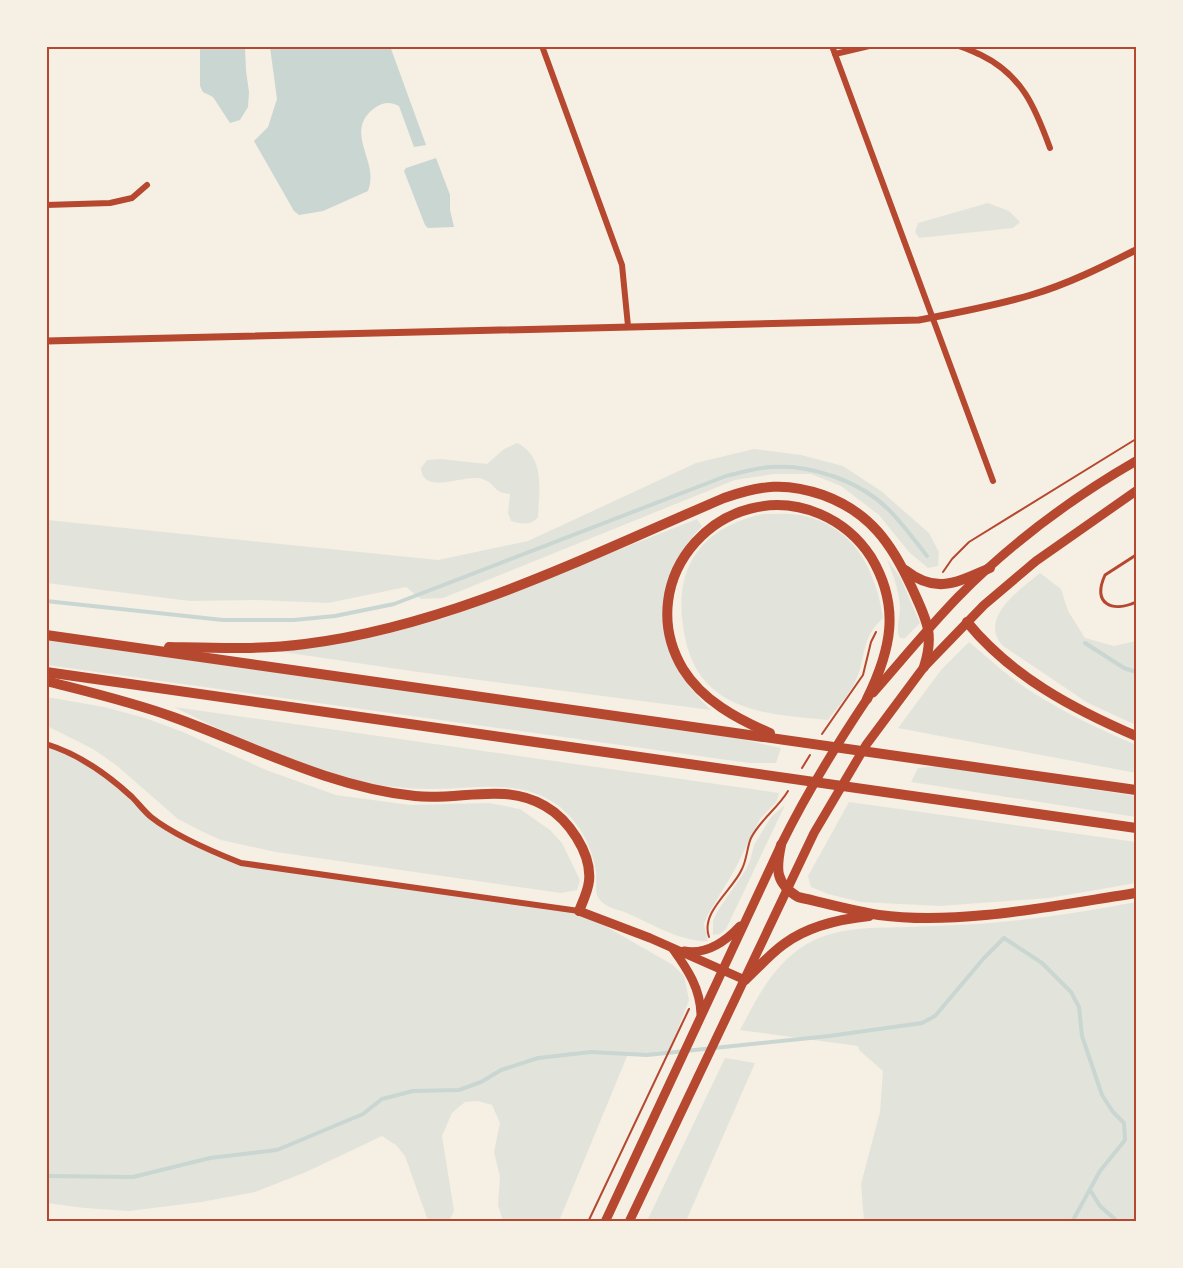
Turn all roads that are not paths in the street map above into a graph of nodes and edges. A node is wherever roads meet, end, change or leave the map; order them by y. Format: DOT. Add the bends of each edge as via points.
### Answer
graph roads {
  1 [pos="542,46"];
  2 [pos="832,46"];
  3 [pos="869,46"];
  4 [pos="959,46"];
  5 [pos="979,46"];
  6 [pos="834,54"];
  7 [pos="979,54"];
  8 [pos="1050,148"];
  9 [pos="147,185"];
  10 [pos="46,205"];
  11 [pos="1137,250"];
  12 [pos="931,317"];
  13 [pos="628,326"];
  14 [pos="46,341"];
  15 [pos="1137,461"];
  16 [pos="993,480"];
  17 [pos="1137,491"];
  18 [pos="1137,555"];
  19 [pos="903,568"];
  20 [pos="990,568"];
  21 [pos="1137,602"];
  22 [pos="966,622"];
  23 [pos="929,630"];
  24 [pos="46,635"];
  25 [pos="128,647"];
  26 [pos="924,667"];
  27 [pos="46,672"];
  28 [pos="46,681"];
  29 [pos="867,699"];
  30 [pos="1137,736"];
  31 [pos="784,739"];
  32 [pos="46,744"];
  33 [pos="1137,790"];
  34 [pos="1137,828"];
  35 [pos="781,845"];
  36 [pos="787,890"];
  37 [pos="1137,892"];
  38 [pos="579,911"];
  39 [pos="880,915"];
  40 [pos="747,920"];
  41 [pos="673,949"];
  42 [pos="723,971"];
  43 [pos="745,980"];
  44 [pos="701,1015"];
  45 [pos="605,1221"];
  46 [pos="629,1221"];
  1 -- 13 [label="street" via="622,265"];
  2 -- 6 [label="street"];
  3 -- 6 [label="street"];
  4 -- 7 [label="street"];
  5 -- 7 [label="street"];
  6 -- 12 [label="street"];
  7 -- 8 [label="street" via="998,64 1023,89 1035,108"];
  9 -- 10 [label="street" via="132,198 110,203"];
  11 -- 12 [label="street" via="1086,275 1031,295"];
  12 -- 13 [label="street"];
  12 -- 16 [label="street"];
  13 -- 14 [label="street"];
  15 -- 20 [label="main road" via="1044,523"];
  17 -- 22 [label="main road" via="1049,550"];
  18 -- 21 [label="lane" via="1105,575 1100,589 1104,600 1113,607"];
  19 -- 20 [label="highway" via="919,580 939,586"];
  19 -- 23 [label="highway"];
  19 -- 25 [label="highway" via="878,531 844,503 790,486 756,488 501,593 380,630 271,647"];
  20 -- 23 [label="main road"];
  22 -- 26 [label="main road"];
  22 -- 30 [label="highway" via="1000,658 1021,673 1072,706"];
  23 -- 26 [label="highway" via="930,650"];
  23 -- 29 [label="main road"];
  24 -- 25 [label="highway"];
  25 -- 31 [label="highway"];
  26 -- 36 [label="main road" via="842,783"];
  27 -- 34 [label="highway"];
  28 -- 38 [label="highway" via="174,717 266,755 353,784 415,796 501,793 545,806 561,818 585,854 589,881"];
  29 -- 31 [label="highway" via="884,660 891,624 886,591 862,544 846,528 805,508 770,505 728,516 695,542 680,562 670,594 669,627 683,669 708,696 724,710"];
  29 -- 35 [label="main road" via="805,796"];
  31 -- 33 [label="highway"];
  32 -- 38 [label="street" via="67,750 93,765 152,818 210,851 242,863"];
  35 -- 36 [label="highway" via="777,864"];
  35 -- 40 [label="main road"];
  36 -- 39 [label="highway" via="798,897"];
  36 -- 43 [label="main road"];
  37 -- 39 [label="highway" via="998,914"];
  38 -- 41 [label="main road"];
  39 -- 43 [label="highway" via="839,920 805,932 784,944"];
  40 -- 41 [label="main road" via="713,947 692,953"];
  40 -- 42 [label="main road"];
  41 -- 42 [label="main road"];
  41 -- 44 [label="main road" via="694,980"];
  42 -- 43 [label="main road"];
  42 -- 44 [label="main road"];
  43 -- 46 [label="main road"];
  44 -- 45 [label="main road"];
}
